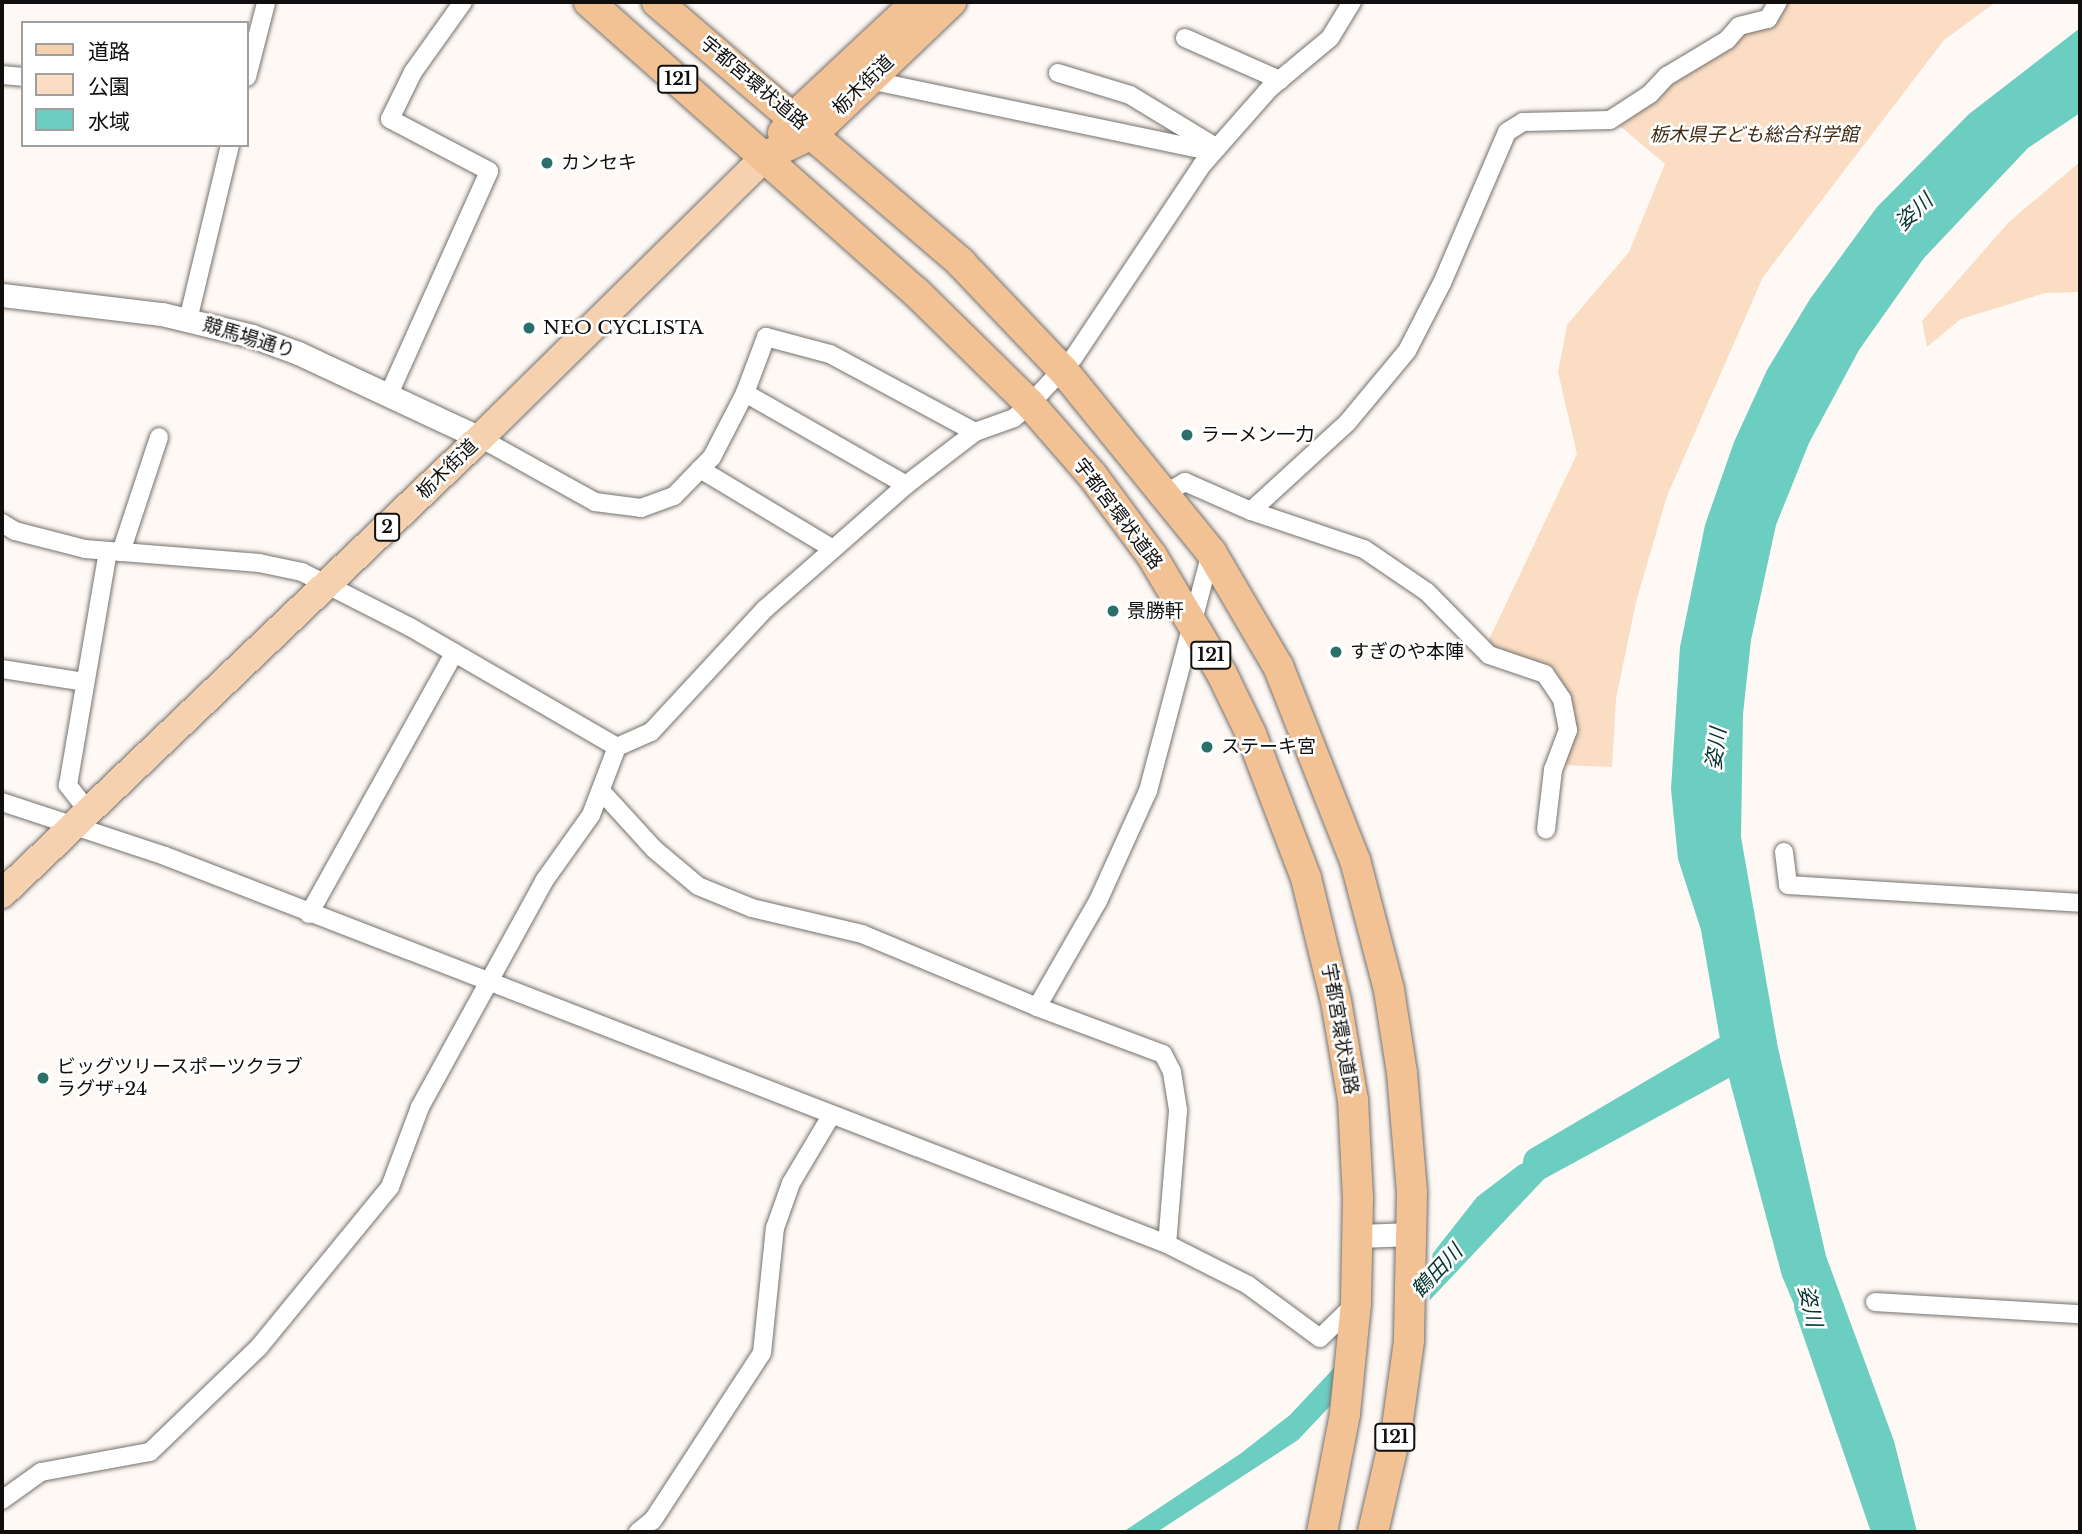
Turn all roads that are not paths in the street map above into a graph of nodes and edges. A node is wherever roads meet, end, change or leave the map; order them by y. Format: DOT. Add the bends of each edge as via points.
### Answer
graph roads {
  1 [pos="463,2"];
  2 [pos="589,2"];
  3 [pos="657,2"];
  4 [pos="916,2"];
  5 [pos="951,2"];
  6 [pos="1352,2"];
  7 [pos="1778,2"];
  8 [pos="266,3"];
  9 [pos="1185,38"];
  10 [pos="248,72"];
  11 [pos="1058,73"];
  12 [pos="2,75"];
  13 [pos="21,77"];
  14 [pos="869,80"];
  15 [pos="1280,80"];
  16 [pos="804,125"];
  17 [pos="230,147"];
  18 [pos="1215,150"];
  19 [pos="766,156"];
  20 [pos="2,295"];
  21 [pos="188,320"];
  22 [pos="1063,370"];
  23 [pos="745,393"];
  24 [pos="389,394"];
  25 [pos="1030,404"];
  26 [pos="975,432"];
  27 [pos="159,438"];
  28 [pos="480,438"];
  29 [pos="700,469"];
  30 [pos="906,485"];
  31 [pos="1166,493"];
  32 [pos="1251,511"];
  33 [pos="2,523"];
  34 [pos="833,549"];
  35 [pos="114,551"];
  36 [pos="1211,552"];
  37 [pos="327,585"];
  38 [pos="1193,621"];
  39 [pos="454,653"];
  40 [pos="2,669"];
  41 [pos="85,682"];
  42 [pos="617,747"];
  43 [pos="603,792"];
  44 [pos="2,802"];
  45 [pos="80,819"];
  46 [pos="1546,830"];
  47 [pos="1784,852"];
  48 [pos="2,894"];
  49 [pos="2080,903"];
  50 [pos="309,914"];
  51 [pos="489,982"];
  52 [pos="1037,1007"];
  53 [pos="831,1116"];
  54 [pos="1358,1236"];
  55 [pos="1414,1243"];
  56 [pos="1167,1244"];
  57 [pos="1875,1302"];
  58 [pos="1356,1303"];
  59 [pos="2080,1314"];
  60 [pos="1398,1428"];
  61 [pos="2,1500"];
  62 [pos="638,1532"];
  63 [pos="1322,1532"];
  64 [pos="1373,1532"];
  65 [pos="1394,1532"];
  1 -- 24 [label="street" via="413,72 390,119 489,171"];
  2 -- 19 [label="highway, 宇都宮環状道路 / 121"];
  3 -- 16 [label="highway, 宇都宮環状道路 / 121"];
  4 -- 16 [label="highway, 栃木街道"];
  5 -- 14 [label="highway, 栃木街道"];
  6 -- 15 [label="street" via="1330,38"];
  7 -- 32 [label="street" via="1768,19 1739,26 1727,40 1667,76 1650,94 1610,120 1523,122 1507,132 1442,283 1407,351 1347,423"];
  8 -- 10 [label="street"];
  9 -- 15 [label="street"];
  11 -- 18 [label="street" via="1130,95"];
  12 -- 13 [label="street"];
  14 -- 16 [label="highway, 栃木街道"];
  14 -- 18 [label="street"];
  15 -- 18 [label="street"];
  16 -- 19 [label="highway, 栃木街道"];
  16 -- 22 [label="highway, 宇都宮環状道路 / 121" via="961,263"];
  17 -- 21 [label="street"];
  18 -- 22 [label="street"];
  19 -- 25 [label="highway, 宇都宮環状道路 / 121" via="916,292"];
  19 -- 28 [label="main road, 栃木街道 / 2"];
  20 -- 21 [label="street, 競馬場通り"];
  21 -- 24 [label="street, 競馬場通り" via="298,353"];
  22 -- 25 [label="street"];
  22 -- 31 [label="highway, 宇都宮環状道路 / 121"];
  23 -- 26 [label="street" via="766,337 830,354"];
  23 -- 29 [label="street" via="712,457"];
  23 -- 30 [label="street"];
  24 -- 28 [label="street, 競馬場通り"];
  25 -- 26 [label="street" via="1014,418"];
  25 -- 38 [label="highway, 宇都宮環状道路 / 121" via="1145,545"];
  26 -- 30 [label="street"];
  27 -- 35 [label="street"];
  28 -- 29 [label="street" via="595,502 630,507 641,508 674,496"];
  28 -- 37 [label="main road, 栃木街道 / 2"];
  29 -- 34 [label="street"];
  30 -- 34 [label="street"];
  31 -- 32 [label="street" via="1185,482"];
  31 -- 36 [label="highway, 宇都宮環状道路 / 121"];
  32 -- 46 [label="street" via="1364,549 1427,592 1489,655 1529,665 1554,685 1568,730 1553,770"];
  33 -- 35 [label="street" via="15,531"];
  34 -- 42 [label="street" via="765,609 651,732"];
  35 -- 37 [label="street" via="259,563 302,572"];
  35 -- 41 [label="street"];
  36 -- 38 [label="street"];
  36 -- 55 [label="highway, 宇都宮環状道路 / 121" via="1278,666 1301,717 1373,922 1402,1073"];
  37 -- 39 [label="street"];
  37 -- 45 [label="main road, 栃木街道 / 2"];
  38 -- 52 [label="street" via="1148,791 1098,901"];
  38 -- 54 [label="highway, 宇都宮環状道路 / 121" via="1272,786 1321,933 1353,1101"];
  39 -- 42 [label="street"];
  39 -- 50 [label="street"];
  40 -- 41 [label="street"];
  41 -- 45 [label="street" via="68,785"];
  42 -- 43 [label="street"];
  43 -- 51 [label="street" via="544,881"];
  43 -- 52 [label="street" via="654,849 698,886 752,908 862,934"];
  44 -- 45 [label="street"];
  45 -- 48 [label="main road, 栃木街道 / 2"];
  45 -- 50 [label="street"];
  47 -- 49 [label="street" via="1788,885"];
  50 -- 51 [label="street"];
  51 -- 53 [label="street"];
  51 -- 61 [label="street" via="419,1107 390,1187 259,1347 150,1452 41,1472"];
  52 -- 56 [label="street" via="1163,1054 1172,1072 1178,1111"];
  53 -- 56 [label="street"];
  53 -- 62 [label="street" via="791,1183 775,1228 762,1353 653,1520"];
  54 -- 55 [label="street"];
  54 -- 58 [label="highway, 宇都宮環状道路 / 121"];
  55 -- 60 [label="highway, 宇都宮環状道路 / 121"];
  56 -- 58 [label="street" via="1248,1285 1320,1338"];
  57 -- 59 [label="street"];
  58 -- 63 [label="highway, 宇都宮環状道路 / 121" via="1345,1414"];
  60 -- 64 [label="highway, 宇都宮環状道路 / 121"];
  60 -- 65 [label="highway"];
}
